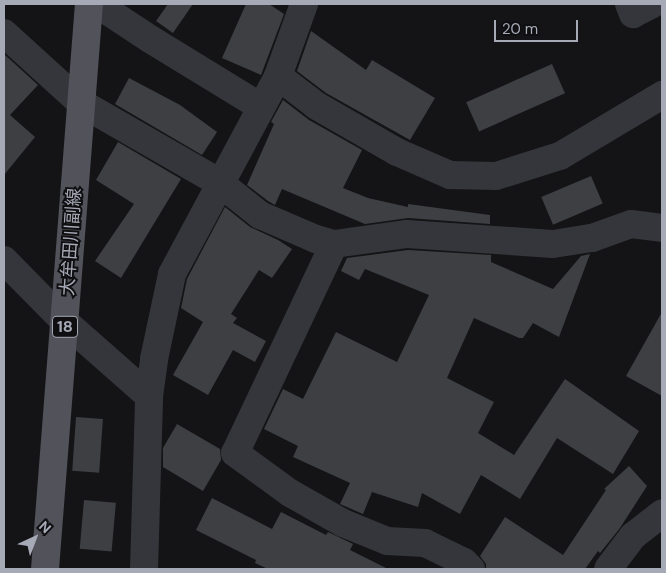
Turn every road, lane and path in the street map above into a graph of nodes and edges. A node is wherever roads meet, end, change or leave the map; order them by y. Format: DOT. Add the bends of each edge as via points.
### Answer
graph roads {
  1 [pos="304,4"];
  2 [pos="629,4"];
  3 [pos="653,4"];
  4 [pos="92,8"];
  5 [pos="4,33"];
  6 [pos="278,76"];
  7 [pos="82,94"];
  8 [pos="662,95"];
  9 [pos="262,106"];
  10 [pos="220,183"];
  11 [pos="662,228"];
  12 [pos="334,244"];
  13 [pos="4,260"];
  14 [pos="65,322"];
  15 [pos="149,396"];
  16 [pos="662,513"];
  17 [pos="45,569"];
  18 [pos="144,569"];
  19 [pos="471,569"];
  20 [pos="608,569"];
  1 -- 6 [label="street"];
  2 -- 3 [label="street" via="633,14"];
  4 -- 7 [label="main road, 大牟田川副線 / 18"];
  4 -- 9 [label="street"];
  5 -- 7 [label="street"];
  6 -- 8 [label="street" via="318,106 397,152 450,175 496,176 560,156"];
  6 -- 9 [label="street"];
  7 -- 10 [label="street"];
  7 -- 14 [label="main road, 大牟田川副線 / 18"];
  9 -- 10 [label="street"];
  10 -- 12 [label="street" via="260,215"];
  10 -- 15 [label="street" via="172,274"];
  11 -- 12 [label="street" via="631,224 592,238 553,244 407,234"];
  12 -- 19 [label="street" via="235,453 290,493 343,523 386,541 425,543 464,562"];
  13 -- 14 [label="street"];
  14 -- 15 [label="street"];
  14 -- 17 [label="main road, 大牟田川副線 / 18"];
  15 -- 18 [label="street"];
  16 -- 20 [label="street" via="633,536"];
}
